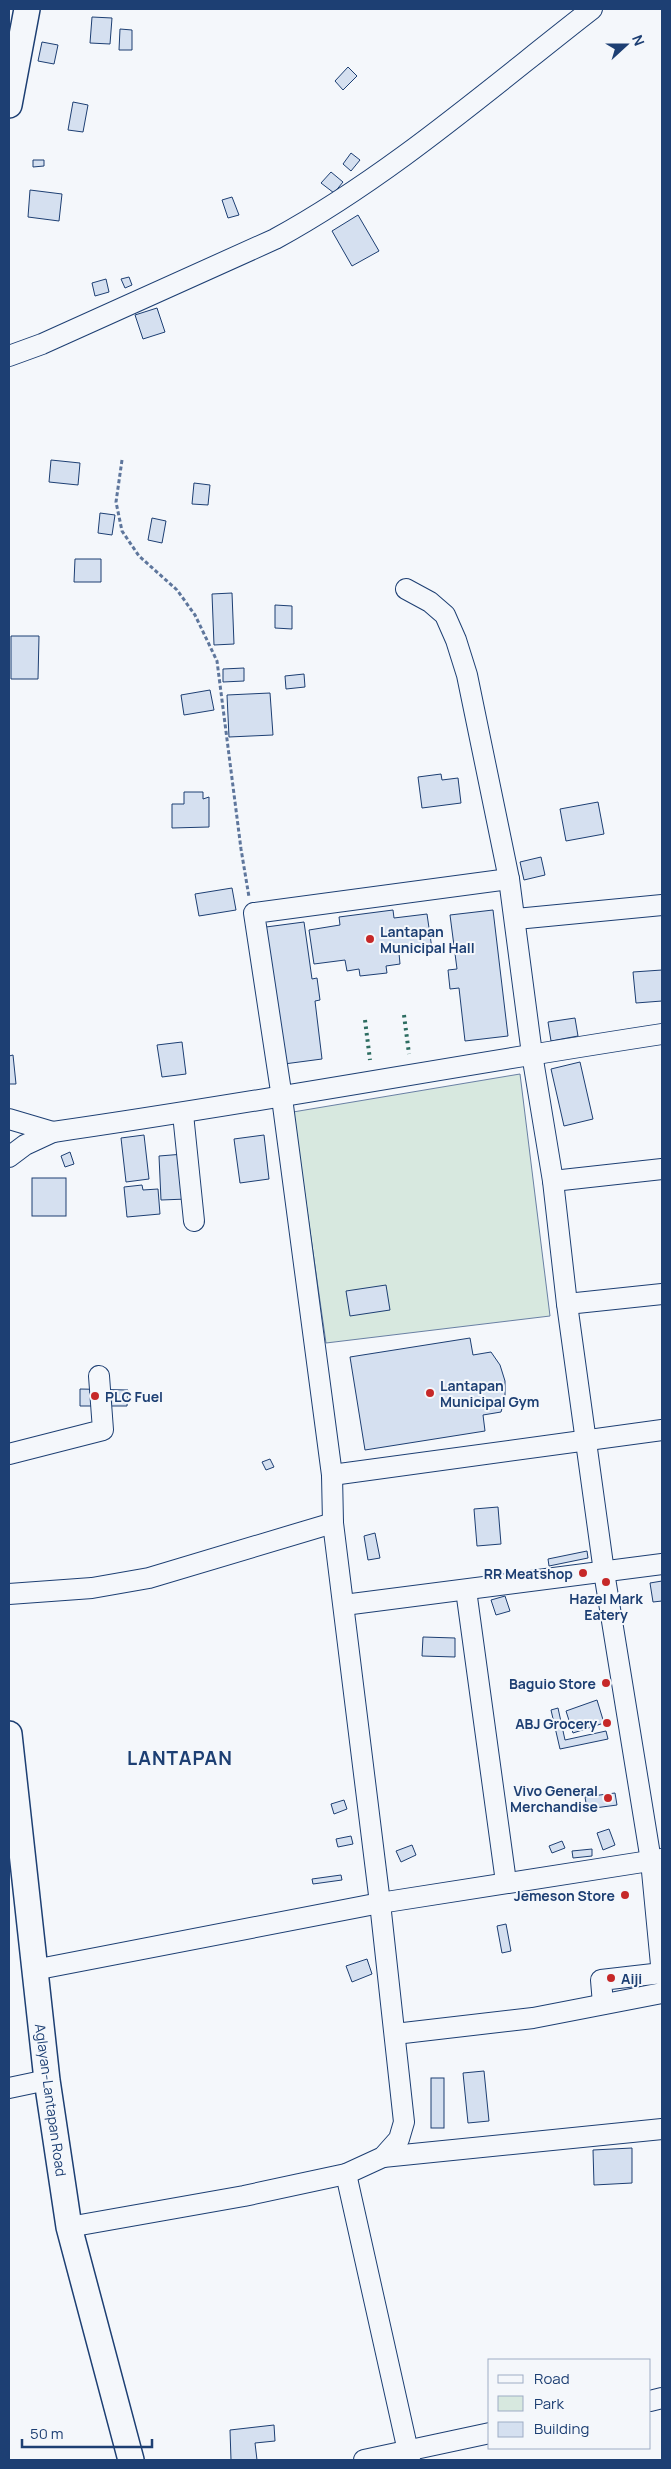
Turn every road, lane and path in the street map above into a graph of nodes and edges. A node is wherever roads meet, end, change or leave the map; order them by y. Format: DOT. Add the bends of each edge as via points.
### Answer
graph roads {
  1 [pos="27,9"];
  2 [pos="592,9"];
  3 [pos="9,105"];
  4 [pos="9,356"];
  5 [pos="122,460"];
  6 [pos="406,589"];
  7 [pos="509,879"];
  8 [pos="662,905"];
  9 [pos="254,913"];
  10 [pos="516,919"];
  11 [pos="662,1034"];
  12 [pos="532,1054"];
  13 [pos="282,1098"];
  14 [pos="183,1114"];
  15 [pos="9,1119"];
  16 [pos="53,1132"];
  17 [pos="9,1156"];
  18 [pos="662,1169"];
  19 [pos="553,1181"];
  20 [pos="194,1221"];
  21 [pos="662,1294"];
  22 [pos="566,1304"];
  23 [pos="99,1376"];
  24 [pos="662,1430"];
  25 [pos="585,1440"];
  26 [pos="9,1454"];
  27 [pos="332,1475"];
  28 [pos="333,1523"];
  29 [pos="662,1564"];
  30 [pos="604,1572"];
  31 [pos="466,1590"];
  32 [pos="9,1594"];
  33 [pos="344,1605"];
  34 [pos="9,1734"];
  35 [pos="14,1840"];
  36 [pos="657,1860"];
  37 [pos="506,1882"];
  38 [pos="380,1903"];
  39 [pos="34,1970"];
  40 [pos="662,1974"];
  41 [pos="662,1993"];
  42 [pos="603,2004"];
  43 [pos="395,2034"];
  44 [pos="47,2080"];
  45 [pos="9,2088"];
  46 [pos="662,2129"];
  47 [pos="382,2157"];
  48 [pos="346,2174"];
  49 [pos="69,2227"];
  50 [pos="488,2434"];
  51 [pos="409,2455"];
  52 [pos="131,2460"];
  53 [pos="364,2460"];
  1 -- 3 [label="main road"];
  2 -- 4 [label="street" via="391,166 310,220 275,239"];
  5 -- 9 [label="path" via="116,502 122,531 139,556 178,590 195,615 218,661 240,849"];
  6 -- 7 [label="street" via="430,602 444,615 456,640 467,675"];
  7 -- 9 [label="street"];
  7 -- 10 [label="street"];
  8 -- 10 [label="street"];
  9 -- 13 [label="street"];
  10 -- 12 [label="street"];
  11 -- 12 [label="street"];
  12 -- 13 [label="street"];
  12 -- 19 [label="street"];
  13 -- 14 [label="street"];
  13 -- 27 [label="street"];
  14 -- 16 [label="street"];
  14 -- 20 [label="street"];
  15 -- 16 [label="street"];
  16 -- 17 [label="street"];
  18 -- 19 [label="street"];
  19 -- 22 [label="street"];
  21 -- 22 [label="street"];
  22 -- 25 [label="street"];
  23 -- 26 [label="street" via="102,1430"];
  24 -- 25 [label="street"];
  25 -- 27 [label="street"];
  25 -- 30 [label="street"];
  27 -- 28 [label="street"];
  28 -- 32 [label="street" via="149,1578 92,1588"];
  28 -- 33 [label="street"];
  29 -- 30 [label="street"];
  30 -- 31 [label="street"];
  30 -- 36 [label="street"];
  31 -- 33 [label="street"];
  31 -- 37 [label="street"];
  33 -- 38 [label="street"];
  34 -- 35 [label="main road, Aglayan-Lantapan Road"];
  35 -- 39 [label="main road, Aglayan-Lantapan Road"];
  36 -- 37 [label="street"];
  36 -- 40 [label="street"];
  37 -- 38 [label="street"];
  38 -- 39 [label="street"];
  38 -- 43 [label="street"];
  39 -- 44 [label="main road, Aglayan-Lantapan Road"];
  40 -- 42 [label="street" via="601,1980"];
  41 -- 42 [label="street"];
  42 -- 43 [label="street" via="533,2018"];
  43 -- 47 [label="street" via="404,2122 399,2139"];
  44 -- 45 [label="street"];
  44 -- 49 [label="main road, Aglayan-Lantapan Road"];
  46 -- 47 [label="street"];
  47 -- 48 [label="street"];
  48 -- 49 [label="street"];
  48 -- 51 [label="street"];
  49 -- 52 [label="main road, Aglayan-Lantapan Road"];
  50 -- 51 [label="street"];
  51 -- 53 [label="street"];
}
